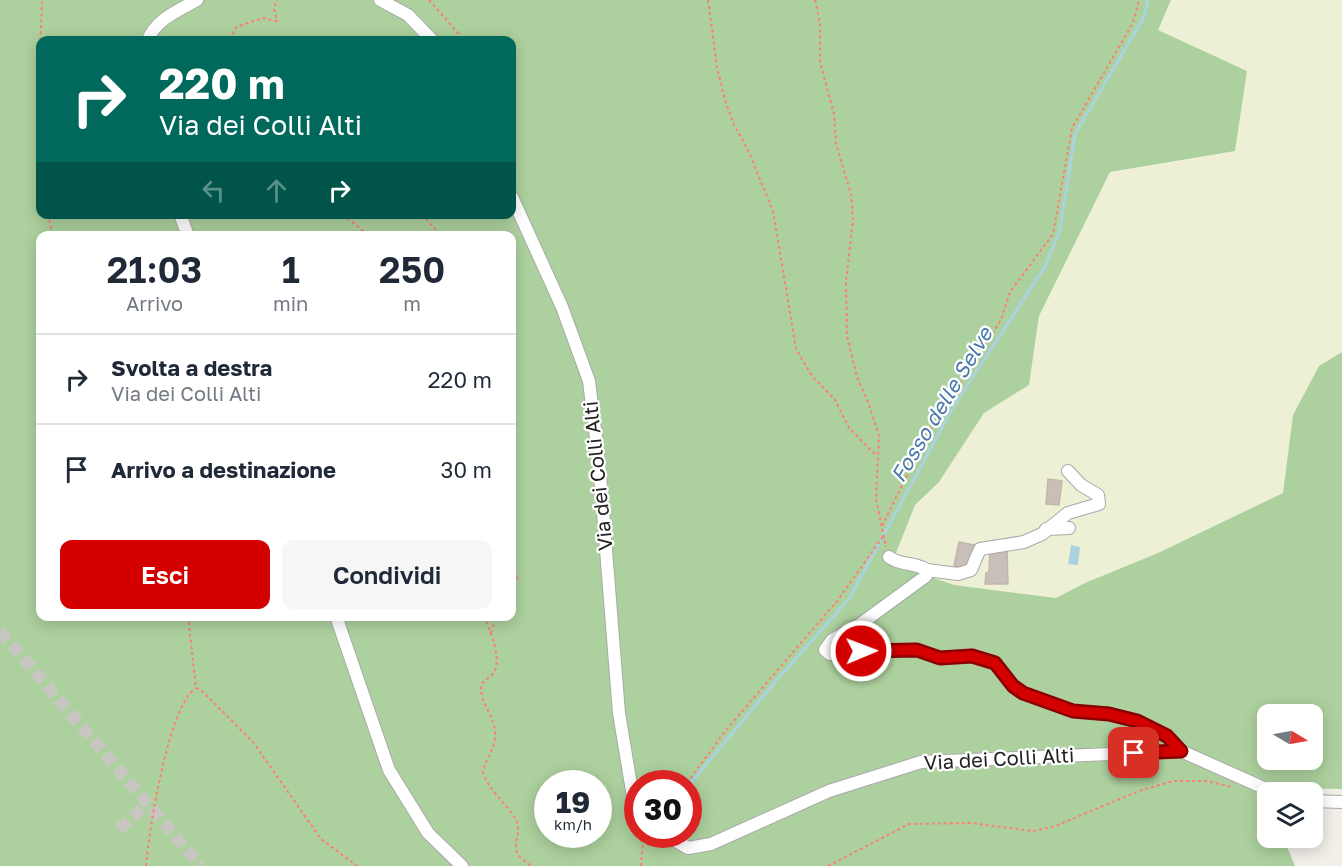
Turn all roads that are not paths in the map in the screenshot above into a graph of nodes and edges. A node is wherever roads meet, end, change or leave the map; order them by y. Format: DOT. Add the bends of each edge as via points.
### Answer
graph roads {
  1 [pos="197,0"];
  2 [pos="380,0"];
  3 [pos="150,36"];
  4 [pos="428,36"];
  5 [pos="516,206"];
  6 [pos="1068,471"];
  7 [pos="1069,528"];
  8 [pos="1046,529"];
  9 [pos="889,557"];
  10 [pos="927,570"];
  11 [pos="338,621"];
  12 [pos="1181,751"];
  13 [pos="628,770"];
  14 [pos="1257,785"];
  15 [pos="1323,801"];
  16 [pos="1342,802"];
  17 [pos="702,846"];
  18 [pos="462,866"];
  1 -- 3 [label="street" via="165,19"];
  2 -- 4 [label="street" via="408,15"];
  5 -- 13 [label="street, Via dei Colli Alti" via="562,307 589,381 619,713"];
  6 -- 8 [label="street" via="1098,495 1099,504 1068,513"];
  7 -- 8 [label="street"];
  8 -- 10 [label="street" via="1024,542 980,549 971,570 958,574"];
  9 -- 10 [label="street" via="897,563"];
  10 -- 12 [label="street" via="926,576 832,640 825,650 830,654 917,650 940,658 972,656 995,663 1023,693 1073,711 1137,721 1167,736"];
  11 -- 18 [label="street" via="389,770 429,833"];
  12 -- 14 [label="street, Via dei Colli Alti"];
  12 -- 17 [label="street, Via dei Colli Alti" via="921,762 829,791"];
  15 -- 16 [label="street"];
}
